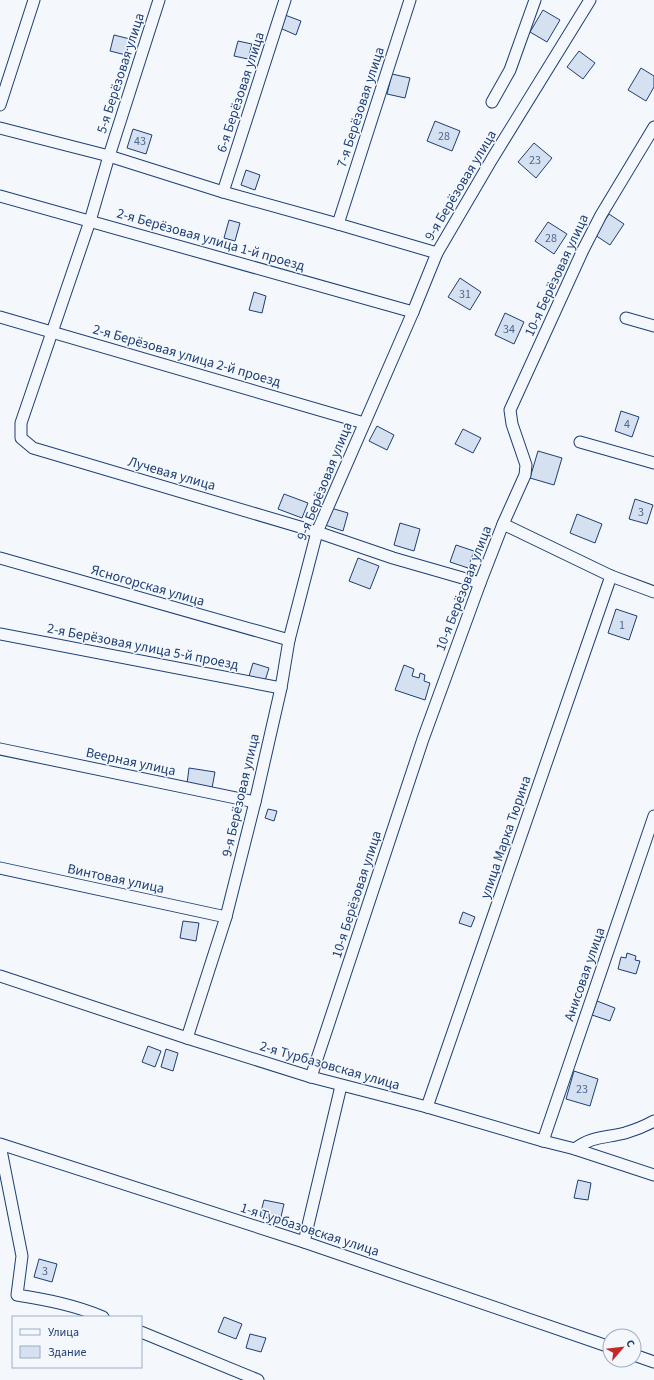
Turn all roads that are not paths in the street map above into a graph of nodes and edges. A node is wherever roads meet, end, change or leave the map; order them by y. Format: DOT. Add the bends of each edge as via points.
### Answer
graph roads {
  1 [pos="34,0"];
  2 [pos="159,0"];
  3 [pos="285,0"];
  4 [pos="410,0"];
  5 [pos="535,0"];
  6 [pos="590,0"];
  7 [pos="492,102"];
  8 [pos="0,105"];
  9 [pos="654,127"];
  10 [pos="0,128"];
  11 [pos="109,156"];
  12 [pos="223,192"];
  13 [pos="0,196"];
  14 [pos="90,221"];
  15 [pos="338,224"];
  16 [pos="436,253"];
  17 [pos="413,312"];
  18 [pos="0,317"];
  19 [pos="626,318"];
  20 [pos="654,326"];
  21 [pos="52,331"];
  22 [pos="364,423"];
  23 [pos="21,438"];
  24 [pos="580,442"];
  25 [pos="654,463"];
  26 [pos="503,524"];
  27 [pos="317,532"];
  28 [pos="0,558"];
  29 [pos="611,576"];
  30 [pos="480,583"];
  31 [pos="654,592"];
  32 [pos="0,634"];
  33 [pos="289,640"];
  34 [pos="281,688"];
  35 [pos="0,749"];
  36 [pos="255,802"];
  37 [pos="654,816"];
  38 [pos="0,868"];
  39 [pos="226,917"];
  40 [pos="0,976"];
  41 [pos="187,1038"];
  42 [pos="311,1077"];
  43 [pos="341,1086"];
  44 [pos="427,1107"];
  45 [pos="654,1121"];
  46 [pos="542,1141"];
  47 [pos="0,1144"];
  48 [pos="575,1149"];
  49 [pos="654,1175"];
  50 [pos="304,1242"];
  51 [pos="100,1316"];
  52 [pos="142,1332"];
  53 [pos="602,1344"];
  54 [pos="642,1358"];
  55 [pos="654,1362"];
  56 [pos="258,1380"];
  1 -- 8 [label="street"];
  2 -- 11 [label="street, 5-я Берёзовая улица"];
  3 -- 12 [label="street, 6-я Берёзовая улица"];
  4 -- 15 [label="street, 7-я Берёзовая улица"];
  5 -- 7 [label="street" via="510,70"];
  6 -- 16 [label="street, 9-я Берёзовая улица"];
  9 -- 26 [label="street, 10-я Берёзовая улица" via="594,229 510,410 512,424 526,464 525,475"];
  10 -- 11 [label="street"];
  11 -- 12 [label="street"];
  11 -- 14 [label="street, 5-я Берёзовая улица"];
  12 -- 15 [label="street"];
  13 -- 14 [label="street, 2-я Берёзовая улица 1-й проезд"];
  14 -- 17 [label="street, 2-я Берёзовая улица 1-й проезд"];
  14 -- 21 [label="street, 5-я Берёзовая улица"];
  15 -- 16 [label="street"];
  16 -- 17 [label="street, 9-я Берёзовая улица"];
  17 -- 22 [label="street, 9-я Берёзовая улица"];
  18 -- 21 [label="street, 2-я Берёзовая улица 2-й проезд"];
  19 -- 20 [label="street"];
  21 -- 22 [label="street, 2-я Берёзовая улица 2-й проезд"];
  21 -- 23 [label="street, 5-я Берёзовая улица" via="21,423"];
  22 -- 27 [label="street, 9-я Берёзовая улица"];
  23 -- 27 [label="street, Лучевая улица" via="33,448"];
  24 -- 25 [label="street"];
  26 -- 29 [label="street"];
  26 -- 30 [label="street, 10-я Берёзовая улица"];
  27 -- 30 [label="street, Лучевая улица" via="393,558"];
  27 -- 33 [label="street, 9-я Берёзовая улица"];
  28 -- 33 [label="street, Ясногорская улица"];
  29 -- 31 [label="street"];
  29 -- 44 [label="street, улица Марка Тюрина"];
  30 -- 42 [label="street, 10-я Берёзовая улица" via="423,739"];
  32 -- 34 [label="street, 2-я Берёзовая улица 5-й проезд"];
  33 -- 34 [label="street, 9-я Берёзовая улица"];
  34 -- 36 [label="street, 9-я Берёзовая улица"];
  35 -- 36 [label="street, Веерная улица"];
  36 -- 39 [label="street, 9-я Берёзовая улица"];
  37 -- 46 [label="street, Анисовая улица"];
  38 -- 39 [label="street, Винтовая улица"];
  39 -- 41 [label="street, 9-я Берёзовая улица"];
  40 -- 41 [label="street, 2-я Турбазовская улица"];
  41 -- 42 [label="street, 2-я Турбазовская улица"];
  42 -- 43 [label="street, 2-я Турбазовская улица"];
  43 -- 44 [label="street, 2-я Турбазовская улица"];
  43 -- 50 [label="street"];
  44 -- 46 [label="street, 2-я Турбазовская улица"];
  45 -- 48 [label="street" via="625,1133 591,1139"];
  46 -- 48 [label="street, 2-я Турбазовская улица"];
  47 -- 50 [label="street, 1-я Турбазовская улица"];
  47 -- 51 [label="street" via="22,1256 17,1295 58,1302"];
  48 -- 49 [label="street, 2-я Турбазовская улица"];
  50 -- 53 [label="street, 1-я Турбазовская улица"];
  52 -- 56 [label="street"];
  54 -- 55 [label="street"];
}
